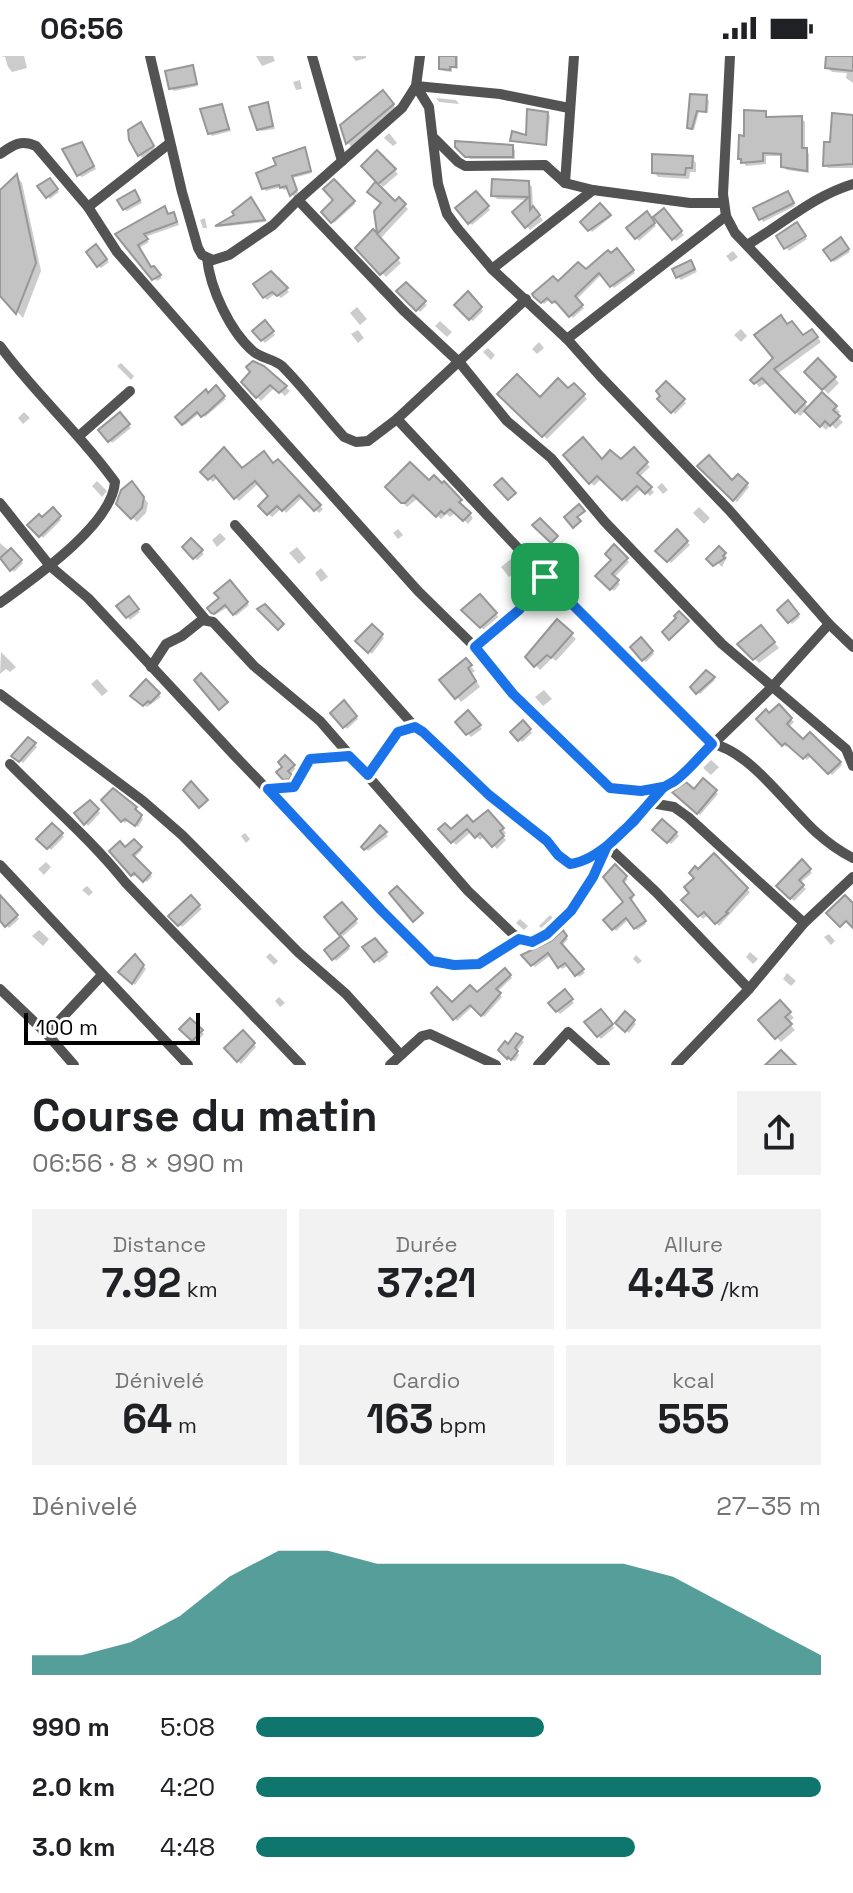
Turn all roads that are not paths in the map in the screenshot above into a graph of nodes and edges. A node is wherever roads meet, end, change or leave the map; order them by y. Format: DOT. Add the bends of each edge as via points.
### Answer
graph roads {
  1 [pos="150,56"];
  2 [pos="312,56"];
  3 [pos="420,56"];
  4 [pos="574,56"];
  5 [pos="730,56"];
  6 [pos="416,86"];
  7 [pos="569,108"];
  8 [pos="435,139"];
  9 [pos="170,143"];
  10 [pos="0,154"];
  11 [pos="342,161"];
  12 [pos="565,183"];
  13 [pos="853,184"];
  14 [pos="593,190"];
  15 [pos="298,200"];
  16 [pos="724,203"];
  17 [pos="88,207"];
  18 [pos="726,216"];
  19 [pos="747,245"];
  20 [pos="207,258"];
  21 [pos="492,269"];
  22 [pos="526,299"];
  23 [pos="567,339"];
  24 [pos="0,346"];
  25 [pos="853,357"];
  26 [pos="460,363"];
  27 [pos="130,391"];
  28 [pos="397,419"];
  29 [pos="79,436"];
  30 [pos="0,503"];
  31 [pos="235,525"];
  32 [pos="146,548"];
  33 [pos="50,566"];
  34 [pos="545,577"];
  35 [pos="0,603"];
  36 [pos="205,619"];
  37 [pos="829,624"];
  38 [pos="475,647"];
  39 [pos="853,647"];
  40 [pos="151,667"];
  41 [pos="772,687"];
  42 [pos="0,694"];
  43 [pos="415,727"];
  44 [pos="712,744"];
  45 [pos="349,756"];
  46 [pos="10,764"];
  47 [pos="853,766"];
  48 [pos="368,775"];
  49 [pos="663,787"];
  50 [pos="268,789"];
  51 [pos="651,803"];
  52 [pos="607,846"];
  53 [pos="853,858"];
  54 [pos="0,865"];
  55 [pos="853,877"];
  56 [pos="804,923"];
  57 [pos="519,939"];
  58 [pos="102,975"];
  59 [pos="0,989"];
  60 [pos="749,989"];
  61 [pos="47,1034"];
  62 [pos="400,1054"];
  63 [pos="74,1065"];
  64 [pos="188,1065"];
  65 [pos="301,1065"];
  66 [pos="390,1065"];
  67 [pos="496,1065"];
  68 [pos="538,1065"];
  69 [pos="605,1065"];
  70 [pos="676,1065"];
  1 -- 9 [label="street"];
  2 -- 11 [label="street"];
  3 -- 6 [label="street"];
  4 -- 7 [label="street"];
  5 -- 16 [label="street"];
  6 -- 7 [label="street" via="500,94"];
  6 -- 8 [label="street" via="429,107"];
  6 -- 11 [label="street" via="402,108"];
  7 -- 12 [label="street"];
  8 -- 12 [label="street" via="465,166 545,165"];
  8 -- 21 [label="street" via="438,184 447,214"];
  9 -- 17 [label="street"];
  9 -- 20 [label="street" via="198,248"];
  10 -- 17 [label="street" via="19,142 36,146"];
  11 -- 15 [label="street"];
  12 -- 14 [label="street"];
  13 -- 19 [label="street" via="831,190"];
  14 -- 16 [label="street"];
  14 -- 21 [label="street"];
  15 -- 20 [label="street" via="241,247 218,260"];
  15 -- 26 [label="street"];
  16 -- 18 [label="street"];
  17 -- 38 [label="street" via="117,252 237,389"];
  18 -- 19 [label="street"];
  18 -- 23 [label="street"];
  19 -- 25 [label="street"];
  20 -- 28 [label="street" via="222,307 246,343 279,364 344,437 368,441"];
  21 -- 22 [label="street"];
  22 -- 23 [label="street"];
  22 -- 26 [label="street"];
  23 -- 37 [label="street"];
  24 -- 29 [label="street"];
  26 -- 28 [label="street"];
  26 -- 41 [label="street" via="499,413 551,458 722,644"];
  27 -- 29 [label="street"];
  28 -- 34 [label="street"];
  29 -- 33 [label="street" via="114,487 95,523"];
  30 -- 33 [label="street"];
  31 -- 43 [label="street"];
  32 -- 36 [label="street"];
  33 -- 35 [label="street"];
  33 -- 40 [label="street" via="71,581"];
  34 -- 38 [label="street" via="519,610"];
  34 -- 44 [label="street"];
  36 -- 40 [label="street" via="166,644"];
  36 -- 45 [label="street" via="320,721"];
  37 -- 39 [label="street"];
  37 -- 41 [label="street"];
  38 -- 49 [label="street" via="513,694 610,788"];
  40 -- 50 [label="street"];
  41 -- 44 [label="street"];
  41 -- 47 [label="street" via="846,749"];
  42 -- 62 [label="street" via="182,835 346,994"];
  43 -- 48 [label="street" via="398,732"];
  43 -- 52 [label="street" via="570,864"];
  44 -- 49 [label="street"];
  44 -- 53 [label="street" via="742,760 818,835"];
  45 -- 48 [label="street"];
  45 -- 50 [label="street" via="310,759 294,787"];
  46 -- 65 [label="street" via="105,856"];
  48 -- 57 [label="street" via="468,891"];
  49 -- 51 [label="street"];
  50 -- 57 [label="street" via="432,961 479,964"];
  51 -- 52 [label="street"];
  51 -- 56 [label="street" via="674,807 688,817"];
  52 -- 57 [label="street" via="571,911 537,940"];
  52 -- 60 [label="street"];
  54 -- 58 [label="street"];
  55 -- 56 [label="street"];
  56 -- 60 [label="street"];
  58 -- 61 [label="street"];
  58 -- 64 [label="street"];
  59 -- 61 [label="street"];
  60 -- 70 [label="street"];
  61 -- 63 [label="street"];
  62 -- 66 [label="street"];
  62 -- 67 [label="street" via="430,1034"];
  68 -- 69 [label="street" via="568,1032"];
}
